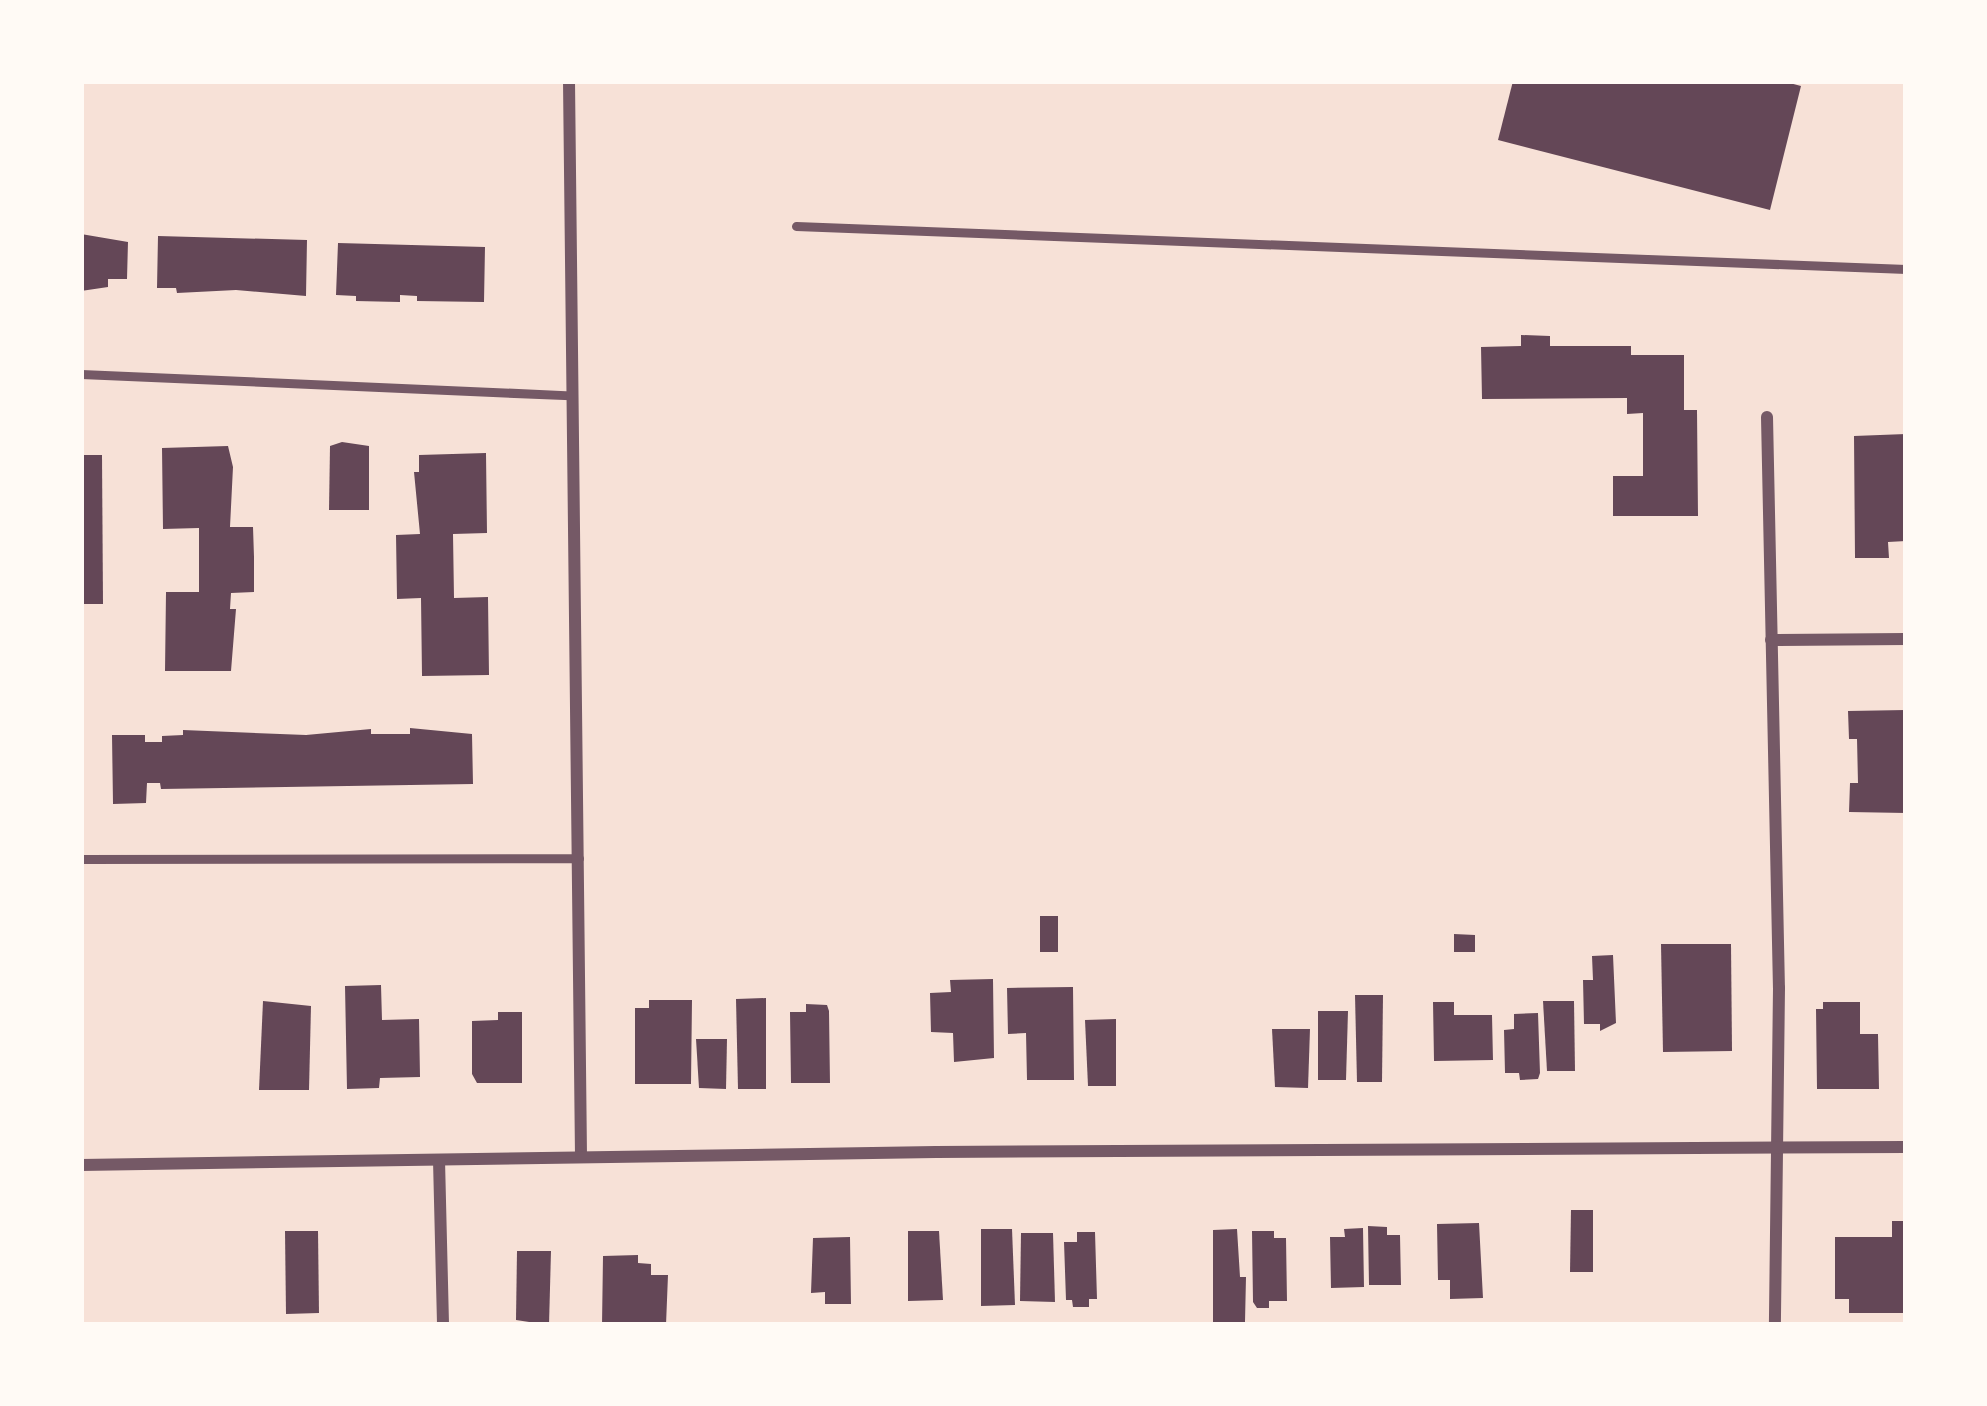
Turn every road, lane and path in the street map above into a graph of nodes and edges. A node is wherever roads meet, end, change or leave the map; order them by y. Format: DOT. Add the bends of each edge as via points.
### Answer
graph roads {
  1 [pos="569,81"];
  2 [pos="796,226"];
  3 [pos="1906,269"];
  4 [pos="81,374"];
  5 [pos="572,394"];
  6 [pos="1766,417"];
  7 [pos="1906,639"];
  8 [pos="1771,640"];
  9 [pos="578,858"];
  10 [pos="81,860"];
  11 [pos="1906,1147"];
  12 [pos="1778,1148"];
  13 [pos="581,1157"];
  14 [pos="439,1160"];
  15 [pos="81,1165"];
  16 [pos="443,1325"];
  17 [pos="1775,1325"];
  1 -- 5 [label="street"];
  2 -- 3 [label="lane"];
  4 -- 5 [label="lane"];
  5 -- 9 [label="street"];
  6 -- 8 [label="street"];
  7 -- 8 [label="street"];
  8 -- 12 [label="street"];
  9 -- 10 [label="lane"];
  9 -- 13 [label="street"];
  11 -- 12 [label="street"];
  12 -- 13 [label="street"];
  12 -- 17 [label="street"];
  13 -- 14 [label="street"];
  14 -- 15 [label="street"];
  14 -- 16 [label="street"];
}
